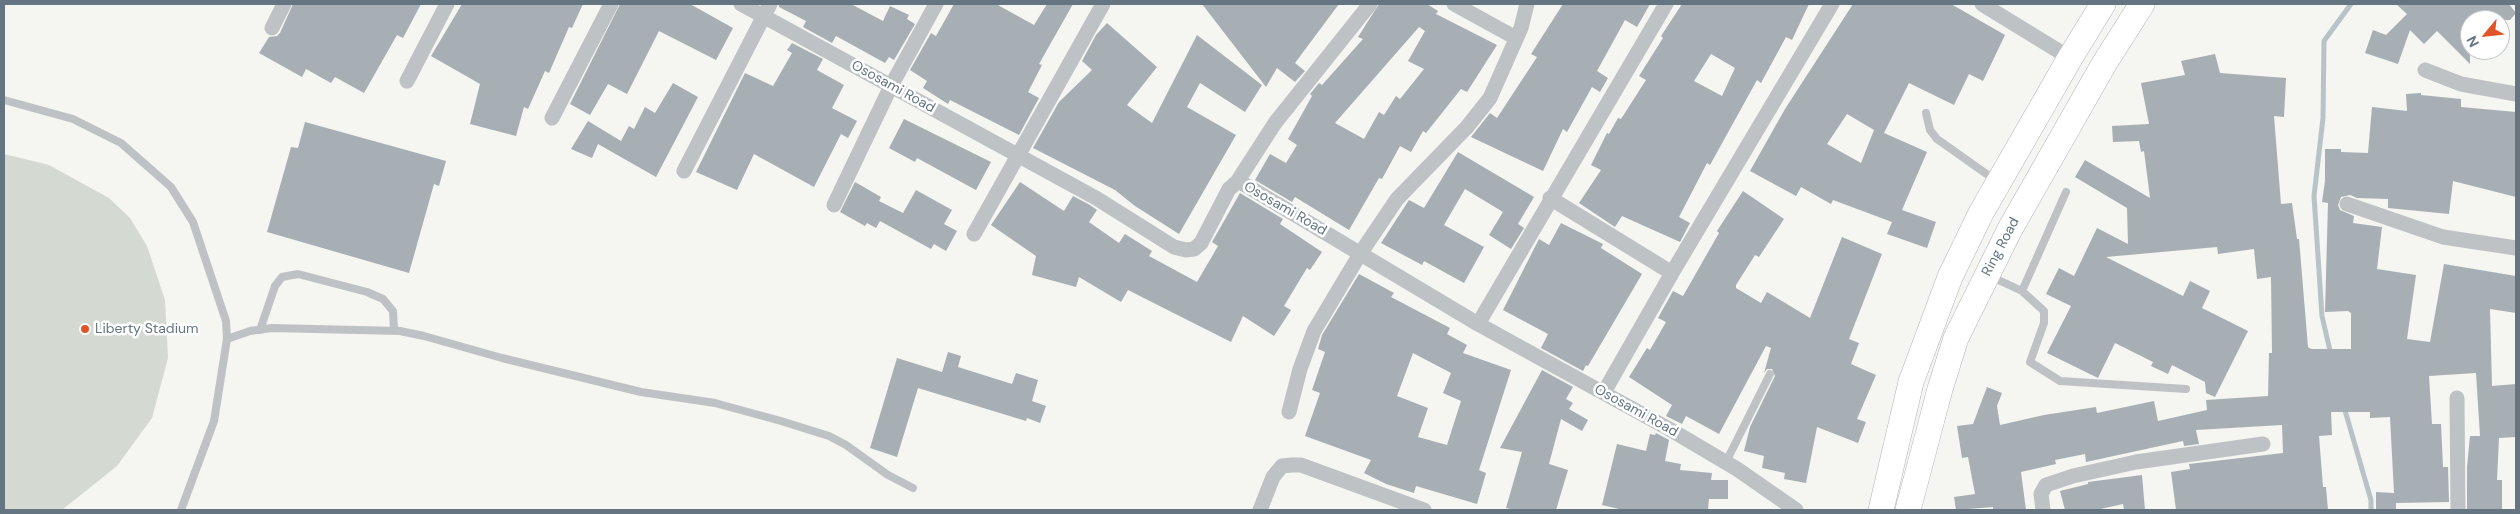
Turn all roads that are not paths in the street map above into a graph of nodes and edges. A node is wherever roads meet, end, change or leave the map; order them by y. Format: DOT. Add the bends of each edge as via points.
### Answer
graph roads {
  1 [pos="284,4"];
  2 [pos="447,4"];
  3 [pos="611,4"];
  4 [pos="741,4"];
  5 [pos="936,4"];
  6 [pos="1103,4"];
  7 [pos="1370,4"];
  8 [pos="1454,4"];
  9 [pos="1527,4"];
  10 [pos="1666,4"];
  11 [pos="1832,4"];
  12 [pos="1984,4"];
  13 [pos="2103,4"];
  14 [pos="2142,4"];
  15 [pos="767,10"];
  16 [pos="272,28"];
  17 [pos="1516,38"];
  18 [pos="2070,58"];
  19 [pos="2425,70"];
  20 [pos="407,81"];
  21 [pos="891,86"];
  22 [pos="2516,94"];
  23 [pos="4,100"];
  24 [pos="1926,113"];
  25 [pos="552,118"];
  26 [pos="1019,157"];
  27 [pos="684,171"];
  28 [pos="1237,182"];
  29 [pos="1999,183"];
  30 [pos="2066,192"];
  31 [pos="1550,198"];
  32 [pos="834,204"];
  33 [pos="2347,204"];
  34 [pos="974,234"];
  35 [pos="2516,248"];
  36 [pos="1360,254"];
  37 [pos="1672,273"];
  38 [pos="1986,274"];
  39 [pos="2022,291"];
  40 [pos="1478,324"];
  41 [pos="260,330"];
  42 [pos="394,331"];
  43 [pos="227,339"];
  44 [pos="1770,374"];
  45 [pos="2186,388"];
  46 [pos="1604,392"];
  47 [pos="2457,398"];
  48 [pos="1289,412"];
  49 [pos="2263,444"];
  50 [pos="1726,462"];
  51 [pos="913,488"];
  52 [pos="181,510"];
  53 [pos="1260,510"];
  54 [pos="1424,510"];
  55 [pos="1796,510"];
  56 [pos="1881,510"];
  57 [pos="1908,510"];
  58 [pos="2043,510"];
  59 [pos="2458,510"];
  1 -- 16 [label="street"];
  2 -- 20 [label="street"];
  3 -- 25 [label="street"];
  4 -- 15 [label="street, Ososami Road"];
  5 -- 21 [label="street"];
  6 -- 26 [label="street"];
  7 -- 28 [label="street" via="1275,124"];
  8 -- 17 [label="street"];
  9 -- 17 [label="street"];
  10 -- 31 [label="street"];
  11 -- 37 [label="street"];
  12 -- 18 [label="street"];
  13 -- 18 [label="main road"];
  14 -- 38 [label="main road, Ring Road" via="2104,64"];
  15 -- 21 [label="street, Ososami Road"];
  15 -- 27 [label="street"];
  17 -- 36 [label="street" via="1490,98 1467,127 1397,199"];
  18 -- 29 [label="main road"];
  19 -- 22 [label="street" via="2461,84"];
  21 -- 26 [label="street, Ososami Road"];
  21 -- 32 [label="street"];
  23 -- 43 [label="lane" via="73,119 122,143 171,187 193,222 226,321"];
  24 -- 29 [label="lane" via="1930,130 1938,140"];
  26 -- 28 [label="street, Ososami Road" via="1096,198 1174,247 1186,250 1202,243 1229,190"];
  26 -- 34 [label="street"];
  28 -- 36 [label="street, Ososami Road"];
  29 -- 56 [label="main road" via="1950,277 1930,328 1911,382"];
  30 -- 39 [label="lane"];
  31 -- 37 [label="street"];
  31 -- 40 [label="street"];
  33 -- 35 [label="street" via="2443,237"];
  36 -- 40 [label="street, Ososami Road"];
  36 -- 48 [label="street" via="1314,331"];
  37 -- 46 [label="street"];
  38 -- 39 [label="lane"];
  38 -- 57 [label="main road, Ring Road" via="1956,338"];
  39 -- 45 [label="lane" via="2044,311 2044,323 2030,362 2060,381"];
  40 -- 46 [label="street, Ososami Road"];
  41 -- 42 [label="lane"];
  41 -- 42 [label="lane" via="275,286 282,277 298,274 383,299 393,311"];
  41 -- 43 [label="lane"];
  42 -- 51 [label="lane" via="641,392 715,403 781,421 829,436"];
  43 -- 52 [label="lane" via="214,421"];
  44 -- 50 [label="lane"];
  46 -- 50 [label="street, Ososami Road"];
  47 -- 59 [label="street"];
  49 -- 58 [label="street" via="2136,462 2073,476 2046,485 2041,494"];
  50 -- 55 [label="street, Ososami Road"];
  53 -- 54 [label="street" via="1273,477 1282,466 1301,465"];
}
